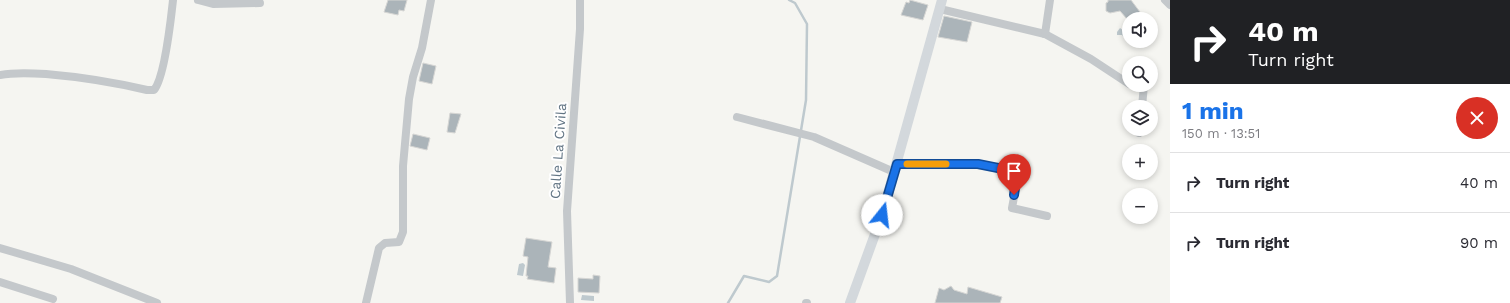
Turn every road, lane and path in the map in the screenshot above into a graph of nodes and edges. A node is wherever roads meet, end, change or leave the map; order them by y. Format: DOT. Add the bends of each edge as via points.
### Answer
graph roads {
  1 [pos="173,0"];
  2 [pos="198,0"];
  3 [pos="431,0"];
  4 [pos="580,0"];
  5 [pos="1050,0"];
  6 [pos="1165,0"];
  7 [pos="260,3"];
  8 [pos="941,5"];
  9 [pos="1170,5"];
  10 [pos="1045,34"];
  11 [pos="0,75"];
  12 [pos="1122,79"];
  13 [pos="737,117"];
  14 [pos="896,168"];
  15 [pos="1047,216"];
  16 [pos="0,248"];
  17 [pos="0,282"];
  18 [pos="53,298"];
  19 [pos="157,303"];
  20 [pos="366,303"];
  21 [pos="570,303"];
  22 [pos="850,303"];
  1 -- 11 [label="street" via="165,54 154,90 81,77 33,73"];
  2 -- 7 [label="street" via="213,4"];
  3 -- 20 [label="street" via="409,99 402,183 403,232 399,242 385,243 379,248"];
  4 -- 21 [label="street, Calle La Civila" via="567,211"];
  5 -- 10 [label="street"];
  6 -- 9 [label="street"];
  8 -- 10 [label="street"];
  8 -- 14 [label="main road"];
  10 -- 12 [label="street"];
  13 -- 14 [label="street" via="814,137"];
  14 -- 15 [label="street" via="978,164 1008,170 1016,181 1012,208"];
  14 -- 22 [label="main road"];
  16 -- 19 [label="street" via="71,269"];
  17 -- 18 [label="street"];
}
